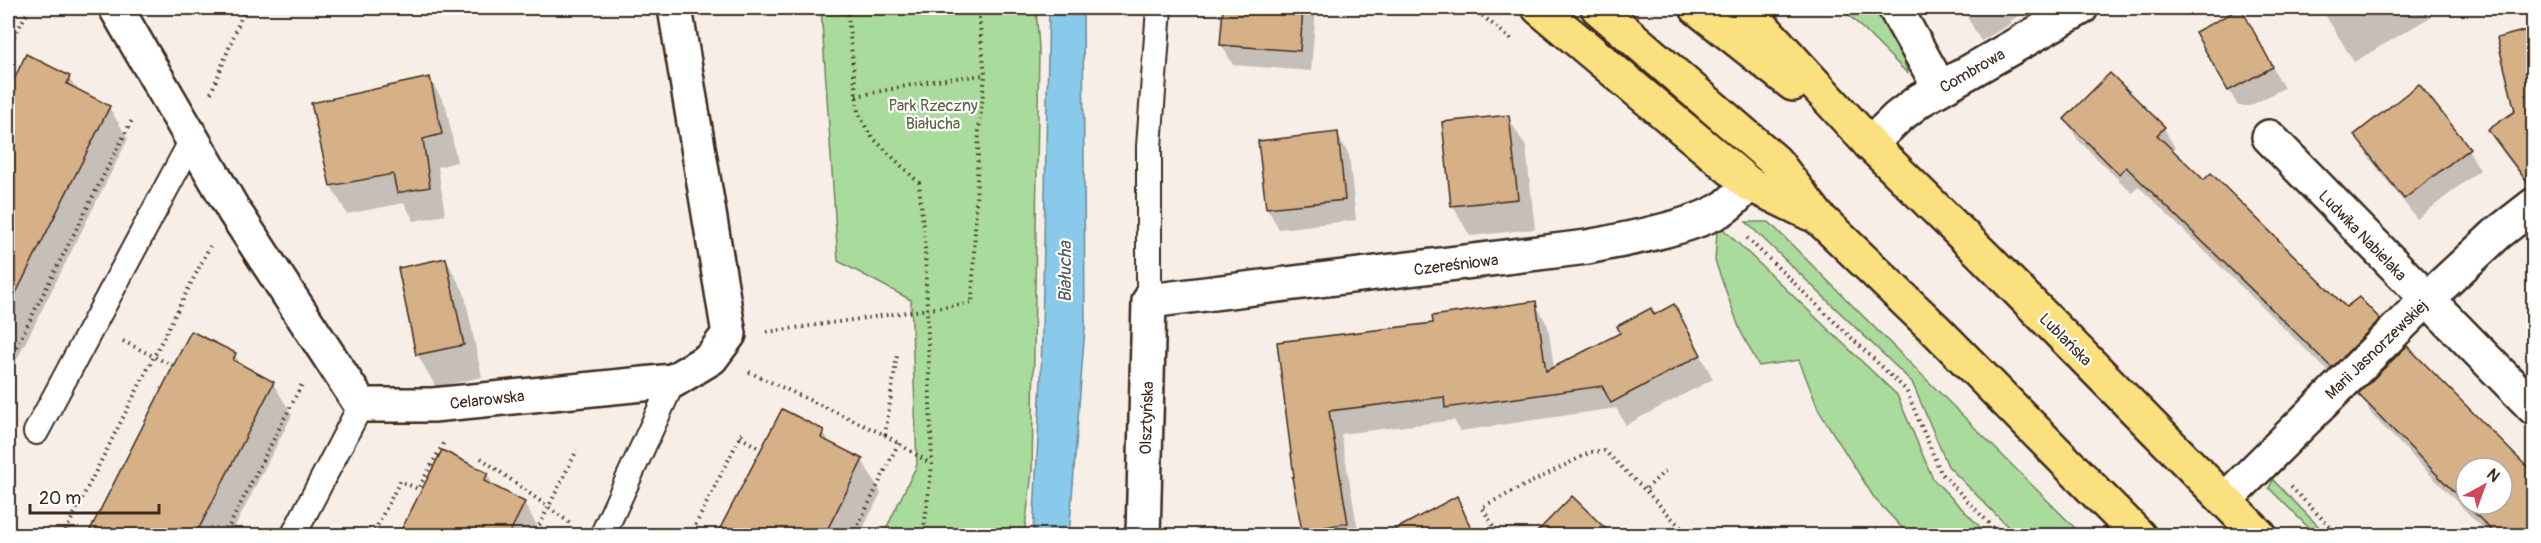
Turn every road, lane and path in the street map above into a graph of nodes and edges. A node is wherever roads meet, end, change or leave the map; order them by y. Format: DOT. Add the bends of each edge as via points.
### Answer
graph roads {
  1 [pos="30,8"];
  2 [pos="116,8"];
  3 [pos="245,8"];
  4 [pos="675,8"];
  5 [pos="847,8"];
  6 [pos="978,8"];
  7 [pos="1159,8"];
  8 [pos="1539,8"];
  9 [pos="1598,8"];
  10 [pos="1696,8"];
  11 [pos="1745,8"];
  12 [pos="1895,8"];
  13 [pos="2082,8"];
  14 [pos="8,47"];
  15 [pos="985,75"];
  16 [pos="156,78"];
  17 [pos="1940,88"];
  18 [pos="856,96"];
  19 [pos="2269,137"];
  20 [pos="192,140"];
  21 [pos="1870,144"];
  22 [pos="1749,183"];
  23 [pos="2534,205"];
  24 [pos="234,211"];
  25 [pos="1818,217"];
  26 [pos="1746,237"];
  27 [pos="2426,300"];
  28 [pos="1149,301"];
  29 [pos="926,308"];
  30 [pos="93,326"];
  31 [pos="321,346"];
  32 [pos="720,346"];
  33 [pos="897,356"];
  34 [pos="154,357"];
  35 [pos="8,363"];
  36 [pos="173,366"];
  37 [pos="673,381"];
  38 [pos="361,405"];
  39 [pos="2534,408"];
  40 [pos="744,429"];
  41 [pos="36,432"];
  42 [pos="448,434"];
  43 [pos="885,435"];
  44 [pos="740,437"];
  45 [pos="899,442"];
  46 [pos="761,449"];
  47 [pos="577,450"];
  48 [pos="481,458"];
  49 [pos="932,465"];
  50 [pos="1665,471"];
  51 [pos="2283,479"];
  52 [pos="1645,490"];
  53 [pos="2225,500"];
  54 [pos="547,508"];
  55 [pos="572,525"];
  56 [pos="63,536"];
  57 [pos="224,536"];
  58 [pos="292,536"];
  59 [pos="372,536"];
  60 [pos="534,536"];
  61 [pos="602,536"];
  62 [pos="690,536"];
  63 [pos="853,536"];
  64 [pos="923,536"];
  65 [pos="1143,536"];
  66 [pos="1499,536"];
  67 [pos="1689,536"];
  68 [pos="2001,536"];
  69 [pos="2139,536"];
  70 [pos="2260,536"];
  71 [pos="2339,536"];
  1 -- 14 [label="path"];
  2 -- 16 [label="street"];
  3 -- 20 [label="path"];
  4 -- 32 [label="street"];
  5 -- 18 [label="path"];
  6 -- 15 [label="path"];
  7 -- 28 [label="lane" via="1149,147"];
  8 -- 22 [label="main road"];
  9 -- 25 [label="main road" via="1775,161"];
  10 -- 21 [label="main road"];
  11 -- 21 [label="main road"];
  12 -- 17 [label="street"];
  13 -- 17 [label="street, Combrowa"];
  15 -- 18 [label="path"];
  15 -- 29 [label="path" via="972,303"];
  16 -- 20 [label="street"];
  16 -- 35 [label="path"];
  17 -- 21 [label="street, Combrowa" via="1898,117"];
  18 -- 29 [label="path" via="858,112 870,135 920,183"];
  19 -- 27 [label="street, Ludwika Nabielaka"];
  20 -- 24 [label="street"];
  20 -- 30 [label="lane"];
  21 -- 53 [label="main road, Lublańska"];
  22 -- 25 [label="main road"];
  22 -- 28 [label="street, Czereśniowa" via="1724,208 1710,215 1633,238"];
  23 -- 27 [label="street, Marii Jasnorzewskiej"];
  24 -- 31 [label="street"];
  24 -- 34 [label="path" via="219,229"];
  25 -- 69 [label="main road" via="1937,331"];
  26 -- 68 [label="path" via="1905,390 1941,473"];
  27 -- 39 [label="street, Ludwika Nabielaka"];
  27 -- 53 [label="street, Marii Jasnorzewskiej"];
  28 -- 65 [label="street, Olsztyńska"];
  29 -- 32 [label="path" via="761,333"];
  29 -- 49 [label="path"];
  30 -- 34 [label="path"];
  30 -- 41 [label="lane"];
  31 -- 38 [label="street"];
  31 -- 57 [label="path"];
  32 -- 37 [label="street, Celarowska"];
  32 -- 43 [label="path" via="767,378"];
  33 -- 43 [label="path"];
  34 -- 36 [label="path"];
  34 -- 56 [label="path"];
  37 -- 38 [label="street, Celarowska" via="433,405"];
  37 -- 61 [label="lane"];
  38 -- 58 [label="lane"];
  40 -- 44 [label="path"];
  42 -- 59 [label="path" via="418,489 400,481"];
  43 -- 45 [label="path"];
  44 -- 46 [label="path"];
  44 -- 62 [label="path"];
  45 -- 49 [label="path"];
  45 -- 63 [label="path"];
  47 -- 54 [label="path"];
  48 -- 54 [label="path"];
  49 -- 64 [label="path"];
  50 -- 52 [label="path"];
  51 -- 71 [label="path"];
  52 -- 66 [label="path" via="1604,451 1591,452 1482,507"];
  52 -- 67 [label="path"];
  53 -- 70 [label="main road, Lublańska"];
  54 -- 55 [label="path"];
  54 -- 60 [label="path"];
}
